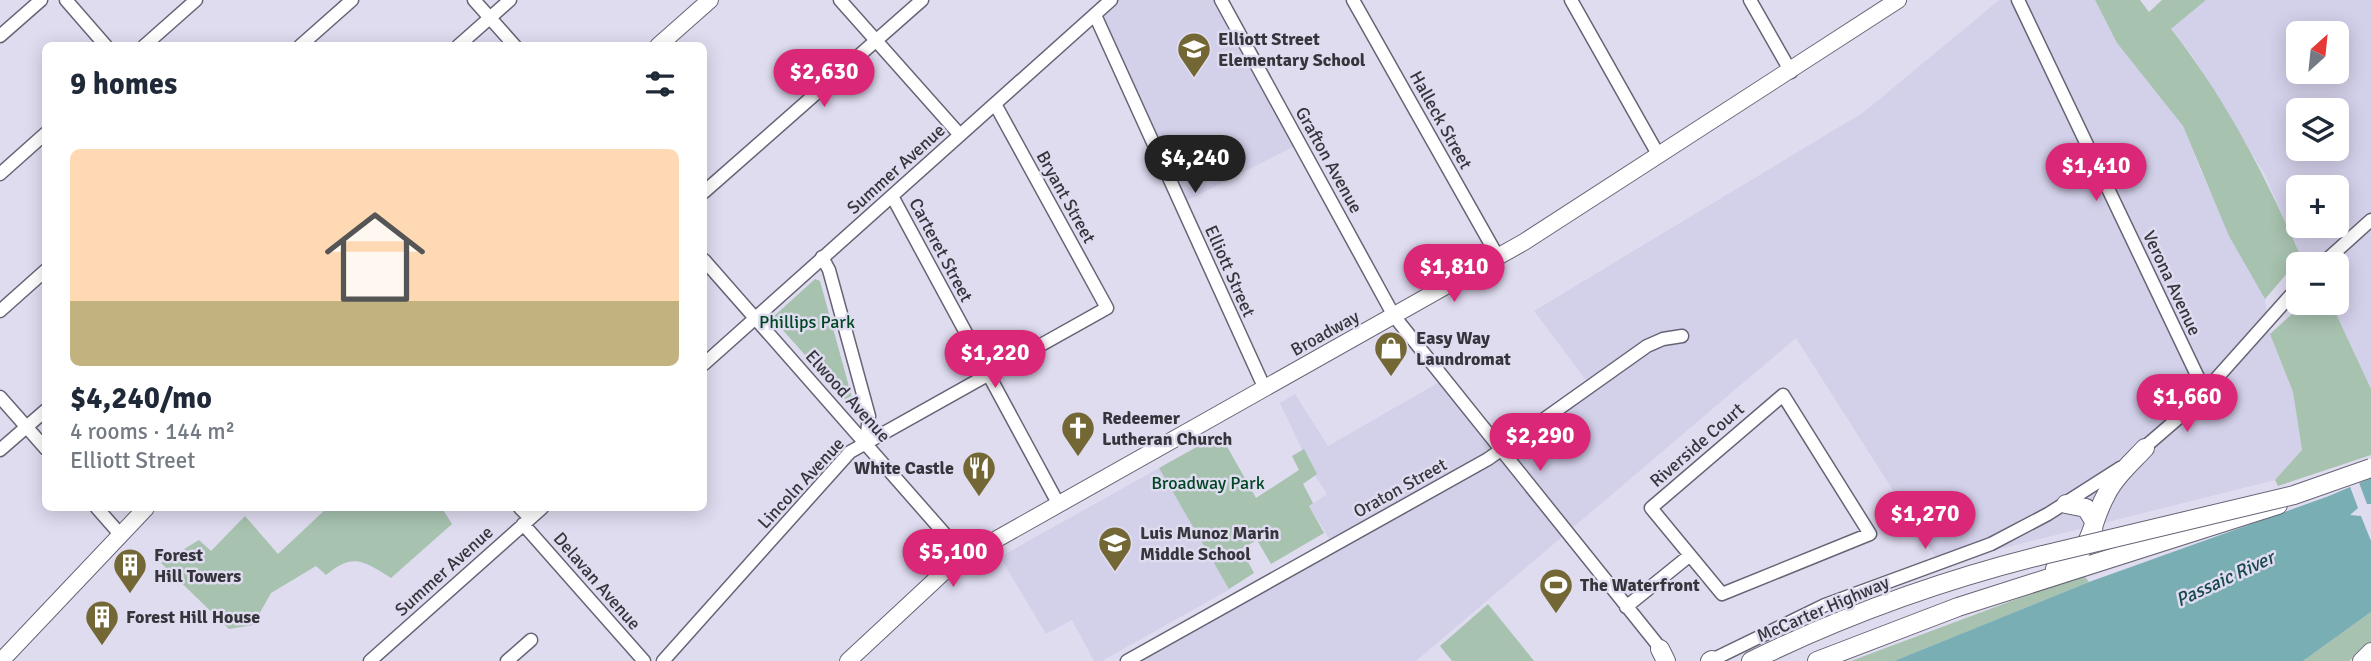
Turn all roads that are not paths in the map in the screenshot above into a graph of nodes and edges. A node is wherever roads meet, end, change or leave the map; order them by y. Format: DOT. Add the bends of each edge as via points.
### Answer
graph roads {
  1 [pos="41,0"];
  2 [pos="66,0"];
  3 [pos="195,0"];
  4 [pos="352,0"];
  5 [pos="474,0"];
  6 [pos="510,0"];
  7 [pos="710,0"];
  8 [pos="840,0"];
  9 [pos="922,0"];
  10 [pos="1111,0"];
  11 [pos="1221,0"];
  12 [pos="1353,0"];
  13 [pos="1571,0"];
  14 [pos="1750,0"];
  15 [pos="1898,0"];
  16 [pos="2018,0"];
  17 [pos="1095,15"];
  18 [pos="490,18"];
  19 [pos="0,36"];
  20 [pos="875,41"];
  21 [pos="103,42"];
  22 [pos="148,42"];
  23 [pos="305,42"];
  24 [pos="463,42"];
  25 [pos="511,42"];
  26 [pos="663,42"];
  27 [pos="1791,72"];
  28 [pos="995,104"];
  29 [pos="960,135"];
  30 [pos="42,137"];
  31 [pos="1659,156"];
  32 [pos="0,174"];
  33 [pos="707,189"];
  34 [pos="892,195"];
  35 [pos="2371,220"];
  36 [pos="2335,252"];
  37 [pos="822,257"];
  38 [pos="1498,257"];
  39 [pos="707,263"];
  40 [pos="42,274"];
  41 [pos="2286,300"];
  42 [pos="1107,308"];
  43 [pos="0,311"];
  44 [pos="1394,316"];
  45 [pos="755,318"];
  46 [pos="1682,336"];
  47 [pos="707,361"];
  48 [pos="988,375"];
  49 [pos="1265,389"];
  50 [pos="2204,392"];
  51 [pos="0,397"];
  52 [pos="42,413"];
  53 [pos="26,427"];
  54 [pos="866,442"];
  55 [pos="42,445"];
  56 [pos="2145,448"];
  57 [pos="0,450"];
  58 [pos="1501,451"];
  59 [pos="2371,469"];
  60 [pos="2066,504"];
  61 [pos="1059,505"];
  62 [pos="100,511"];
  63 [pos="143,511"];
  64 [pos="522,511"];
  65 [pos="539,511"];
  66 [pos="527,521"];
  67 [pos="119,533"];
  68 [pos="2091,538"];
  69 [pos="1689,556"];
  70 [pos="965,557"];
  71 [pos="1626,607"];
  72 [pos="1958,607"];
  73 [pos="531,640"];
  74 [pos="520,650"];
  75 [pos="2371,651"];
  76 [pos="1666,657"];
  77 [pos="1,661"];
  78 [pos="370,661"];
  79 [pos="507,661"];
  80 [pos="528,661"];
  81 [pos="644,661"];
  82 [pos="663,661"];
  83 [pos="848,661"];
  84 [pos="1127,661"];
  85 [pos="1711,661"];
  86 [pos="1751,661"];
  87 [pos="1817,661"];
  88 [pos="2361,661"];
  1 -- 19 [label="street"];
  2 -- 21 [label="street"];
  3 -- 22 [label="street"];
  4 -- 23 [label="street"];
  5 -- 18 [label="street"];
  6 -- 18 [label="street"];
  7 -- 26 [label="main road"];
  8 -- 20 [label="street"];
  9 -- 20 [label="street"];
  10 -- 17 [label="street, Summer Avenue"];
  11 -- 44 [label="street, Grafton Avenue"];
  12 -- 38 [label="street, Halleck Street"];
  13 -- 31 [label="street"];
  14 -- 27 [label="street"];
  15 -- 27 [label="main road, Broadway"];
  16 -- 50 [label="street, Verona Avenue"];
  17 -- 28 [label="street, Summer Avenue"];
  17 -- 49 [label="street, Elliott Street"];
  18 -- 24 [label="street"];
  18 -- 25 [label="street"];
  20 -- 29 [label="street"];
  20 -- 33 [label="street"];
  27 -- 31 [label="main road, Broadway"];
  28 -- 29 [label="street, Summer Avenue"];
  28 -- 42 [label="street, Bryant Street"];
  29 -- 34 [label="street, Summer Avenue"];
  30 -- 32 [label="street"];
  31 -- 38 [label="main road, Broadway"];
  34 -- 37 [label="street, Summer Avenue"];
  34 -- 48 [label="street, Carteret Street"];
  35 -- 36 [label="street"];
  37 -- 45 [label="street, Summer Avenue"];
  37 -- 54 [label="street" via="869,416"];
  38 -- 44 [label="main road, Broadway"];
  39 -- 45 [label="street, Elwood Avenue"];
  40 -- 43 [label="street"];
  41 -- 50 [label="street, McCarter Highway"];
  42 -- 48 [label="street, Lincoln Avenue"];
  44 -- 49 [label="main road, Broadway"];
  44 -- 58 [label="street, Grafton Avenue"];
  45 -- 47 [label="street, Summer Avenue"];
  45 -- 54 [label="street, Elwood Avenue"];
  46 -- 58 [label="street, Oraton Street" via="1647,346"];
  48 -- 54 [label="street, Lincoln Avenue"];
  48 -- 61 [label="street, Carteret Street"];
  49 -- 61 [label="main road, Broadway"];
  50 -- 56 [label="street, McCarter Highway"];
  51 -- 53 [label="street"];
  52 -- 53 [label="street"];
  53 -- 55 [label="street"];
  53 -- 57 [label="street"];
  54 -- 70 [label="street, Elwood Avenue"];
  54 -- 82 [label="street, Lincoln Avenue" via="846,456"];
  56 -- 60 [label="street, McCarter Highway"];
  56 -- 68 [label="highway" via="2110,487"];
  58 -- 71 [label="street, Grafton Avenue"];
  58 -- 84 [label="street, Oraton Street"];
  59 -- 72 [label="highway" via="2201,532"];
  59 -- 86 [label="highway, bridge" via="2283,498 1979,571 1888,601"];
  60 -- 68 [label="highway" via="2080,505 2091,514"];
  60 -- 85 [label="street, McCarter Highway" via="1991,544 1825,605"];
  61 -- 70 [label="main road, Broadway"];
  62 -- 67 [label="street"];
  63 -- 67 [label="main road"];
  64 -- 66 [label="street, Delavan Avenue"];
  65 -- 66 [label="street, Summer Avenue"];
  66 -- 78 [label="street, Summer Avenue"];
  66 -- 81 [label="street, Delavan Avenue"];
  67 -- 77 [label="main road"];
  68 -- 72 [label="highway" via="2066,564"];
  69 -- 69 [label="street, Riverside Court" via="1722,594 1870,534 1783,395 1651,508"];
  69 -- 71 [label="street"];
  70 -- 83 [label="main road, Broadway"];
  71 -- 76 [label="street, Grafton Avenue"];
  72 -- 87 [label="highway"];
  73 -- 74 [label="street"];
  74 -- 79 [label="street"];
  74 -- 80 [label="street"];
  75 -- 88 [label="main road"];
}
